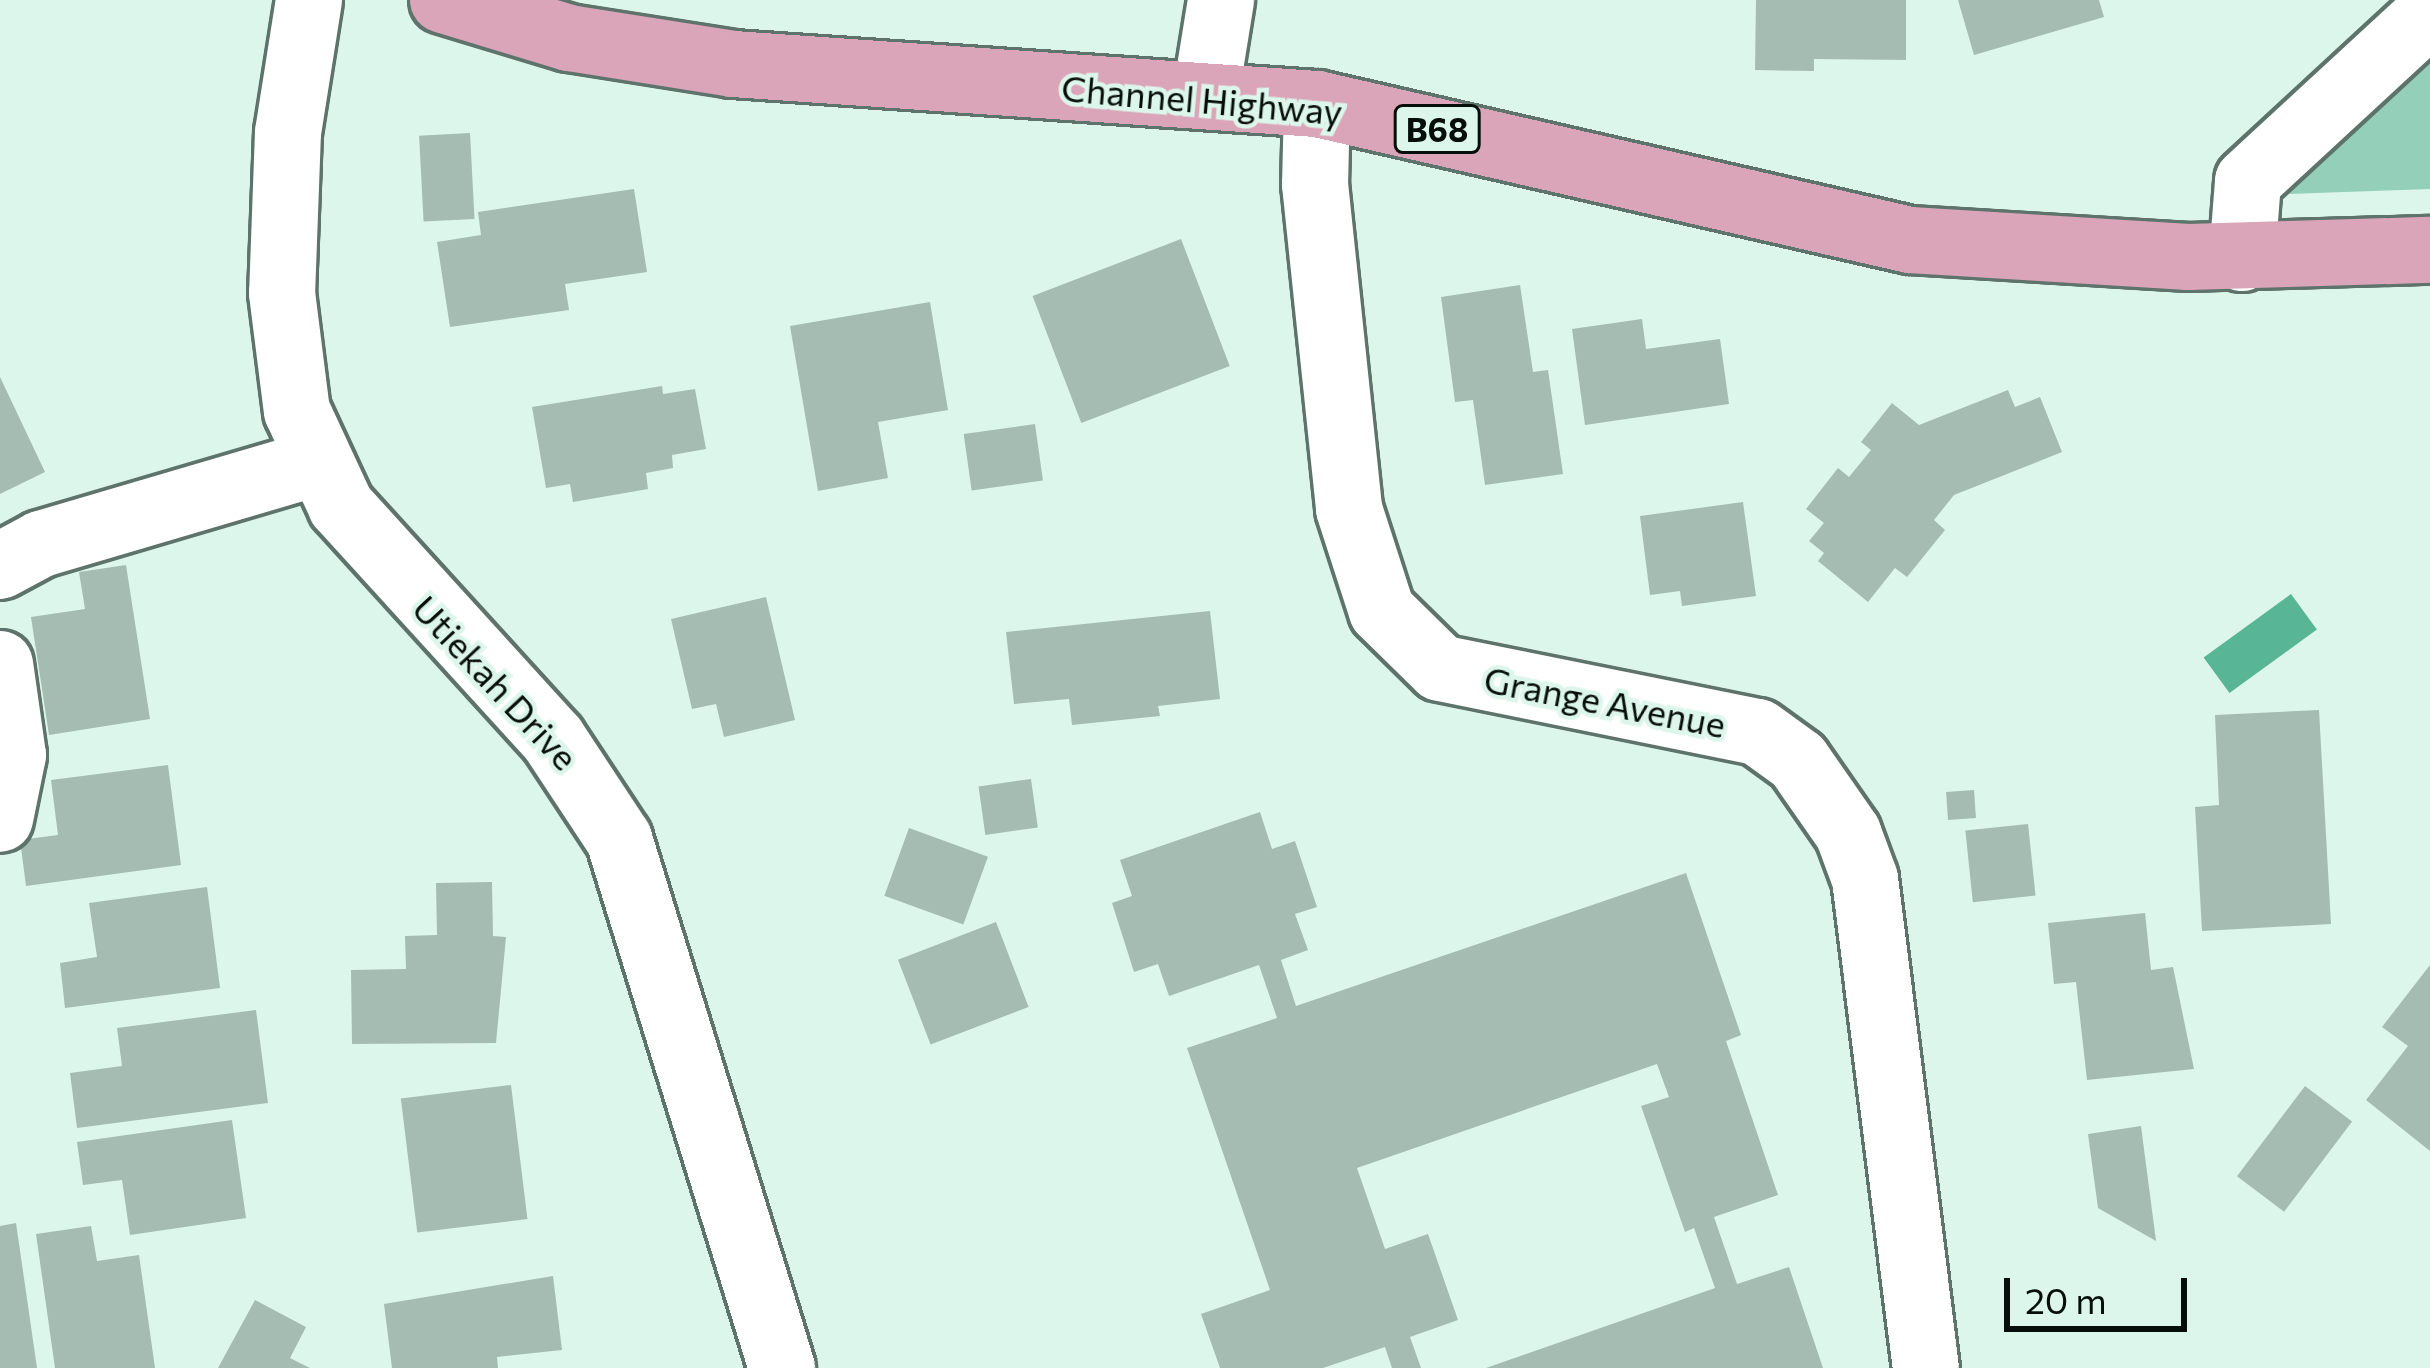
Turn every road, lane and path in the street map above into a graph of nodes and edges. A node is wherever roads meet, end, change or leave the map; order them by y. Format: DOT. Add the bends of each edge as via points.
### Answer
graph roads {
  1 [pos="309,0"];
  2 [pos="443,0"];
  3 [pos="1221,0"];
  4 [pos="2430,14"];
  5 [pos="1206,93"];
  6 [pos="1318,104"];
  7 [pos="2430,250"];
  8 [pos="2242,258"];
  9 [pos="317,463"];
  10 [pos="0,566"];
  11 [pos="0,664"];
  12 [pos="0,818"];
  13 [pos="782,1368"];
  14 [pos="1926,1368"];
  1 -- 9 [label="street, Utiekah Drive" via="288,132 282,293 297,411"];
  2 -- 5 [label="main road, Channel Highway / B68" via="523,28 668,56"];
  3 -- 5 [label="street"];
  4 -- 8 [label="street" via="2248,181"];
  5 -- 6 [label="main road, Channel Highway / B68"];
  6 -- 8 [label="main road, Channel Highway / B68" via="1910,240"];
  6 -- 14 [label="street, Grange Avenue" via="1315,184 1349,508 1382,611 1440,668 1759,732 1798,761 1849,833 1865,879"];
  7 -- 8 [label="main road, Channel Highway / B68"];
  9 -- 10 [label="street" via="40,544"];
  9 -- 13 [label="street, Utiekah Drive" via="388,566 553,739 619,839"];
  11 -- 12 [label="street" via="13,755"];
}
